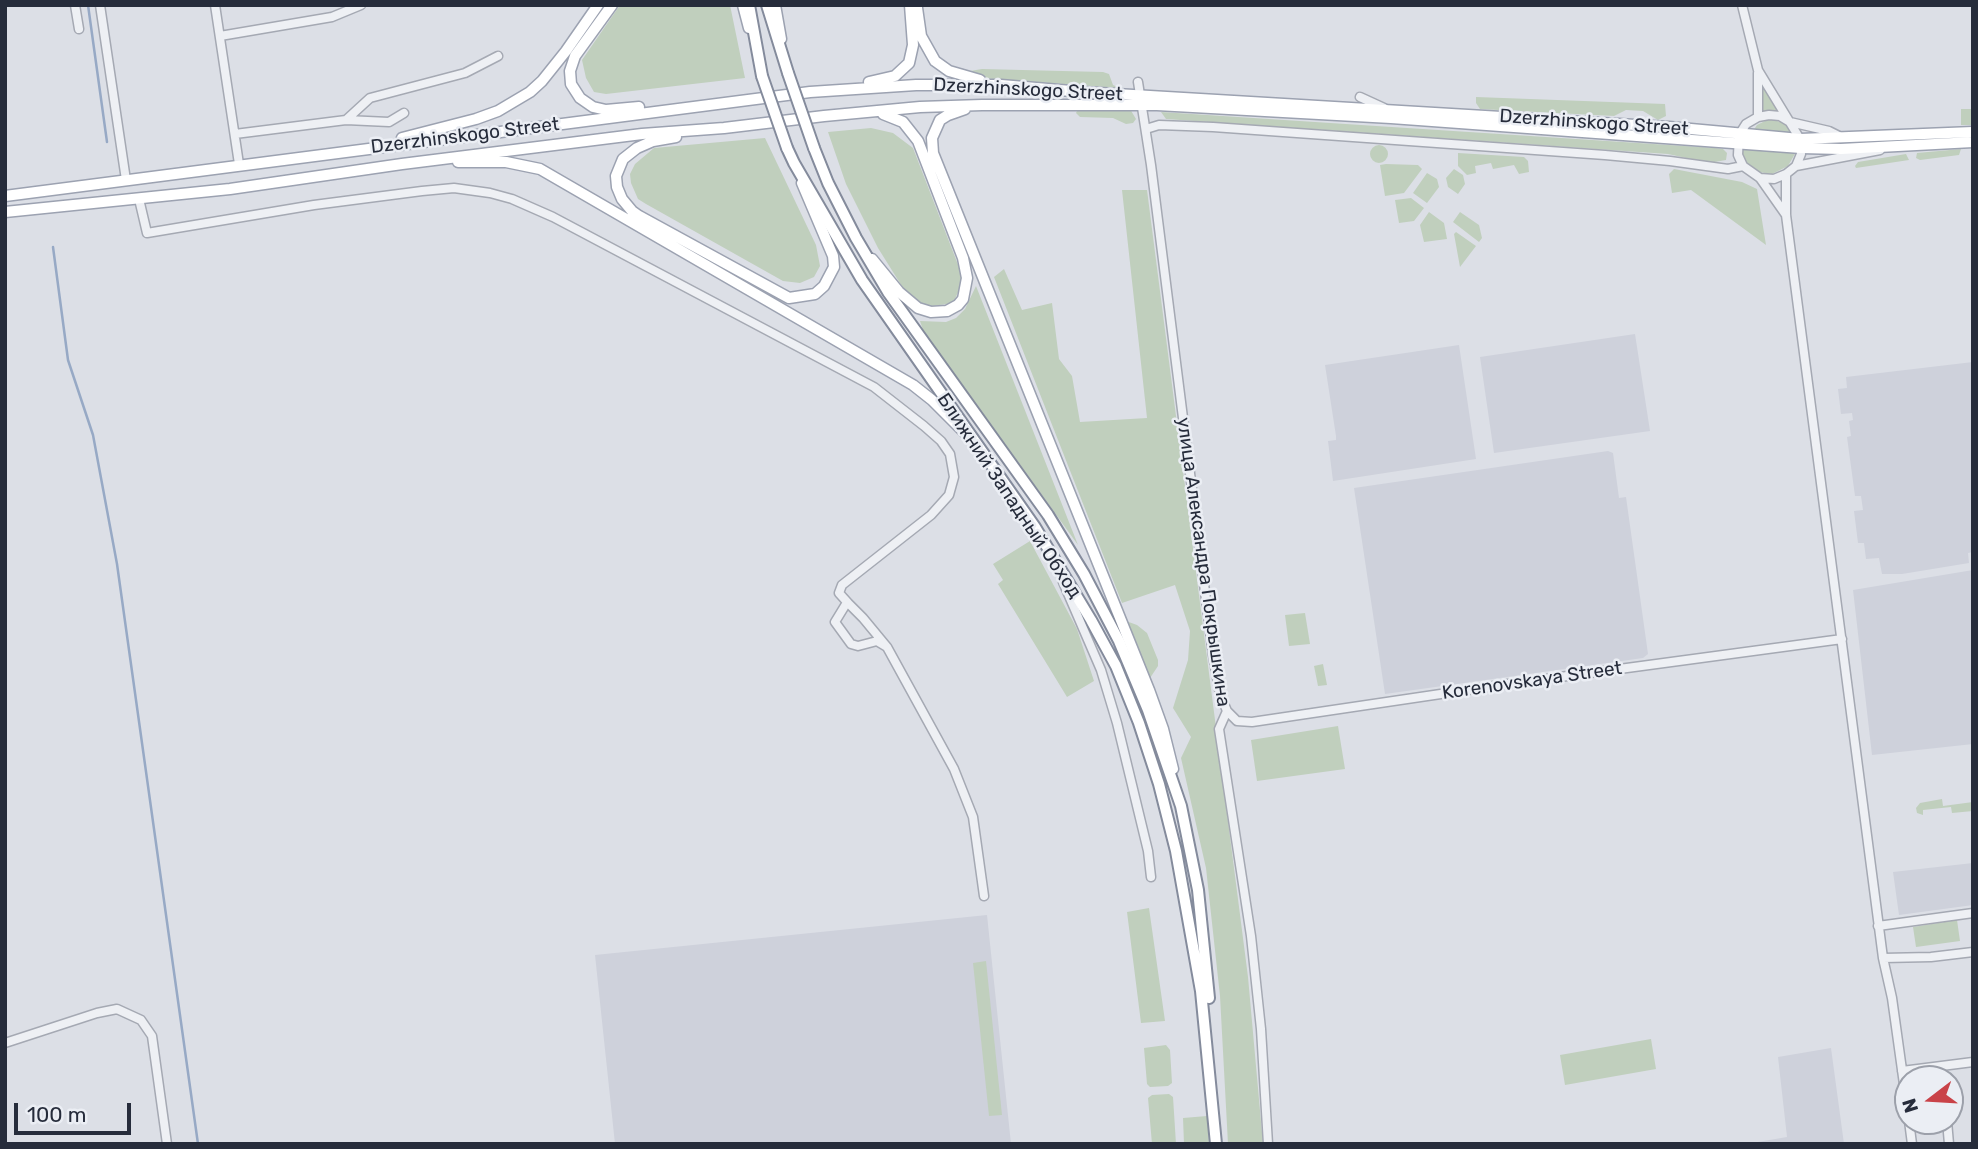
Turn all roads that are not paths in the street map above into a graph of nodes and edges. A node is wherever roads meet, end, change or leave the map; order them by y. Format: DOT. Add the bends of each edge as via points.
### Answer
graph roads {
  1 [pos="75,5"];
  2 [pos="100,5"];
  3 [pos="215,5"];
  4 [pos="361,5"];
  5 [pos="598,5"];
  6 [pos="612,5"];
  7 [pos="743,5"];
  8 [pos="749,5"];
  9 [pos="767,5"];
  10 [pos="775,5"];
  11 [pos="910,5"];
  12 [pos="916,5"];
  13 [pos="1742,5"];
  14 [pos="79,29"];
  15 [pos="220,36"];
  16 [pos="498,57"];
  17 [pos="758,62"];
  18 [pos="786,69"];
  19 [pos="1758,70"];
  20 [pos="1138,82"];
  21 [pos="1001,85"];
  22 [pos="810,92"];
  23 [pos="1360,97"];
  24 [pos="748,100"];
  25 [pos="1142,100"];
  26 [pos="982,105"];
  27 [pos="1386,109"];
  28 [pos="865,112"];
  29 [pos="404,113"];
  30 [pos="1758,117"];
  31 [pos="346,120"];
  32 [pos="1790,122"];
  33 [pos="724,128"];
  34 [pos="1146,129"];
  35 [pos="1973,132"];
  36 [pos="235,134"];
  37 [pos="1841,137"];
  38 [pos="1738,139"];
  39 [pos="1973,142"];
  40 [pos="1801,143"];
  41 [pos="1898,146"];
  42 [pos="344,152"];
  43 [pos="794,163"];
  44 [pos="239,164"];
  45 [pos="402,164"];
  46 [pos="1743,166"];
  47 [pos="1796,166"];
  48 [pos="1786,174"];
  49 [pos="1760,178"];
  50 [pos="126,180"];
  51 [pos="5,196"];
  52 [pos="139,199"];
  53 [pos="5,212"];
  54 [pos="1786,215"];
  55 [pos="856,239"];
  56 [pos="979,447"];
  57 [pos="1048,547"];
  58 [pos="848,603"];
  59 [pos="1842,639"];
  60 [pos="887,647"];
  61 [pos="1227,711"];
  62 [pos="1181,806"];
  63 [pos="1151,877"];
  64 [pos="984,896"];
  65 [pos="1973,913"];
  66 [pos="1878,926"];
  67 [pos="1973,952"];
  68 [pos="1882,958"];
  69 [pos="5,1043"];
  70 [pos="1973,1062"];
  71 [pos="1901,1065"];
  72 [pos="1948,1065"];
  73 [pos="167,1144"];
  74 [pos="1216,1144"];
  75 [pos="1222,1144"];
  76 [pos="1268,1144"];
  1 -- 14 [label="street"];
  2 -- 50 [label="street"];
  3 -- 15 [label="street"];
  4 -- 15 [label="street" via="332,17"];
  5 -- 42 [label="main road" via="542,81 515,102 456,126"];
  6 -- 24 [label="main road" via="572,63 570,84 583,101 606,110"];
  7 -- 17 [label="main road"];
  8 -- 17 [label="highway, Ближний Западный Обход"];
  9 -- 18 [label="highway"];
  10 -- 18 [label="main road"];
  11 -- 22 [label="main road" via="912,53 900,72 884,80"];
  12 -- 21 [label="main road" via="921,36 935,61 957,75"];
  13 -- 19 [label="street"];
  15 -- 36 [label="street"];
  16 -- 31 [label="street" via="465,73 370,98"];
  17 -- 43 [label="highway, Ближний Западный Обход, bridge"];
  18 -- 55 [label="highway, bridge" via="828,183"];
  19 -- 30 [label="street"];
  19 -- 32 [label="street"];
  20 -- 25 [label="street, улица Александра Покрышкина"];
  21 -- 22 [label="main road, Dzerzhinskogo Street"];
  21 -- 25 [label="main road, Dzerzhinskogo Street"];
  22 -- 24 [label="main road, Dzerzhinskogo Street"];
  23 -- 27 [label="street"];
  24 -- 42 [label="main road, Dzerzhinskogo Street"];
  25 -- 26 [label="main road, Dzerzhinskogo Street"];
  25 -- 27 [label="main road, Dzerzhinskogo Street"];
  25 -- 34 [label="street, улица Александра Покрышкина"];
  25 -- 38 [label="main road, Dzerzhinskogo Street"];
  26 -- 28 [label="main road, Dzerzhinskogo Street"];
  26 -- 62 [label="main road" via="940,120 932,138 933,153 1149,690"];
  27 -- 38 [label="main road, Dzerzhinskogo Street" via="1669,127"];
  28 -- 33 [label="main road, Dzerzhinskogo Street"];
  28 -- 55 [label="main road" via="899,119 918,141 963,258 967,278 962,299 947,312 918,309"];
  29 -- 31 [label="street" via="389,122"];
  30 -- 32 [label="street" via="1780,116"];
  30 -- 38 [label="street" via="1746,124"];
  31 -- 36 [label="street"];
  32 -- 37 [label="street"];
  32 -- 40 [label="street"];
  33 -- 43 [label="main road" via="637,148 617,172 620,195 639,216 782,295 800,298 816,294 834,267"];
  33 -- 45 [label="main road, Dzerzhinskogo Street"];
  34 -- 46 [label="street, Dzerzhinskogo Street" via="1159,125 1213,127 1605,155 1727,169"];
  34 -- 61 [label="street, улица Александра Покрышкина" via="1213,655"];
  35 -- 37 [label="main road, Dzerzhinskogo Street"];
  36 -- 44 [label="street"];
  37 -- 40 [label="main road, Dzerzhinskogo Street"];
  38 -- 40 [label="main road, Dzerzhinskogo Street"];
  38 -- 46 [label="street"];
  39 -- 41 [label="main road, Dzerzhinskogo Street"];
  40 -- 41 [label="main road, Dzerzhinskogo Street" via="1842,149"];
  40 -- 47 [label="street"];
  41 -- 47 [label="street, Dzerzhinskogo Street"];
  42 -- 44 [label="main road, Dzerzhinskogo Street"];
  43 -- 56 [label="highway, Ближний Западный Обход" via="884,313"];
  44 -- 50 [label="main road, Dzerzhinskogo Street"];
  45 -- 52 [label="main road, Dzerzhinskogo Street"];
  45 -- 56 [label="main road" via="496,161 540,169 849,346 923,393"];
  46 -- 49 [label="street"];
  47 -- 48 [label="street, Dzerzhinskogo Street"];
  48 -- 49 [label="street, Dzerzhinskogo Street"];
  48 -- 54 [label="street"];
  49 -- 54 [label="street"];
  50 -- 51 [label="main road, Dzerzhinskogo Street"];
  52 -- 53 [label="main road, Dzerzhinskogo Street"];
  52 -- 58 [label="street" via="147,233 422,191 454,188 490,193 553,217 874,387 941,441 950,454 954,477 949,495 931,515 842,585 839,593"];
  54 -- 59 [label="street"];
  55 -- 62 [label="highway" via="888,292 1048,515 1102,607 1148,710"];
  56 -- 57 [label="highway, Ближний Западный Обход"];
  57 -- 63 [label="street" via="1101,670"];
  57 -- 74 [label="highway, Ближний Западный Обход" via="1116,666 1159,785 1201,991"];
  58 -- 60 [label="street"];
  58 -- 60 [label="street" via="835,622 851,644 877,641"];
  59 -- 61 [label="street, Korenovskaya Street" via="1252,722 1237,721"];
  59 -- 66 [label="street"];
  60 -- 64 [label="street" via="967,797"];
  61 -- 76 [label="street, улица Александра Покрышкина" via="1219,729 1251,936"];
  62 -- 75 [label="highway" via="1198,890"];
  65 -- 66 [label="street"];
  66 -- 68 [label="street"];
  67 -- 68 [label="street"];
  68 -- 71 [label="street"];
  69 -- 73 [label="street" via="117,1009 141,1020 152,1036"];
  70 -- 72 [label="street"];
}
